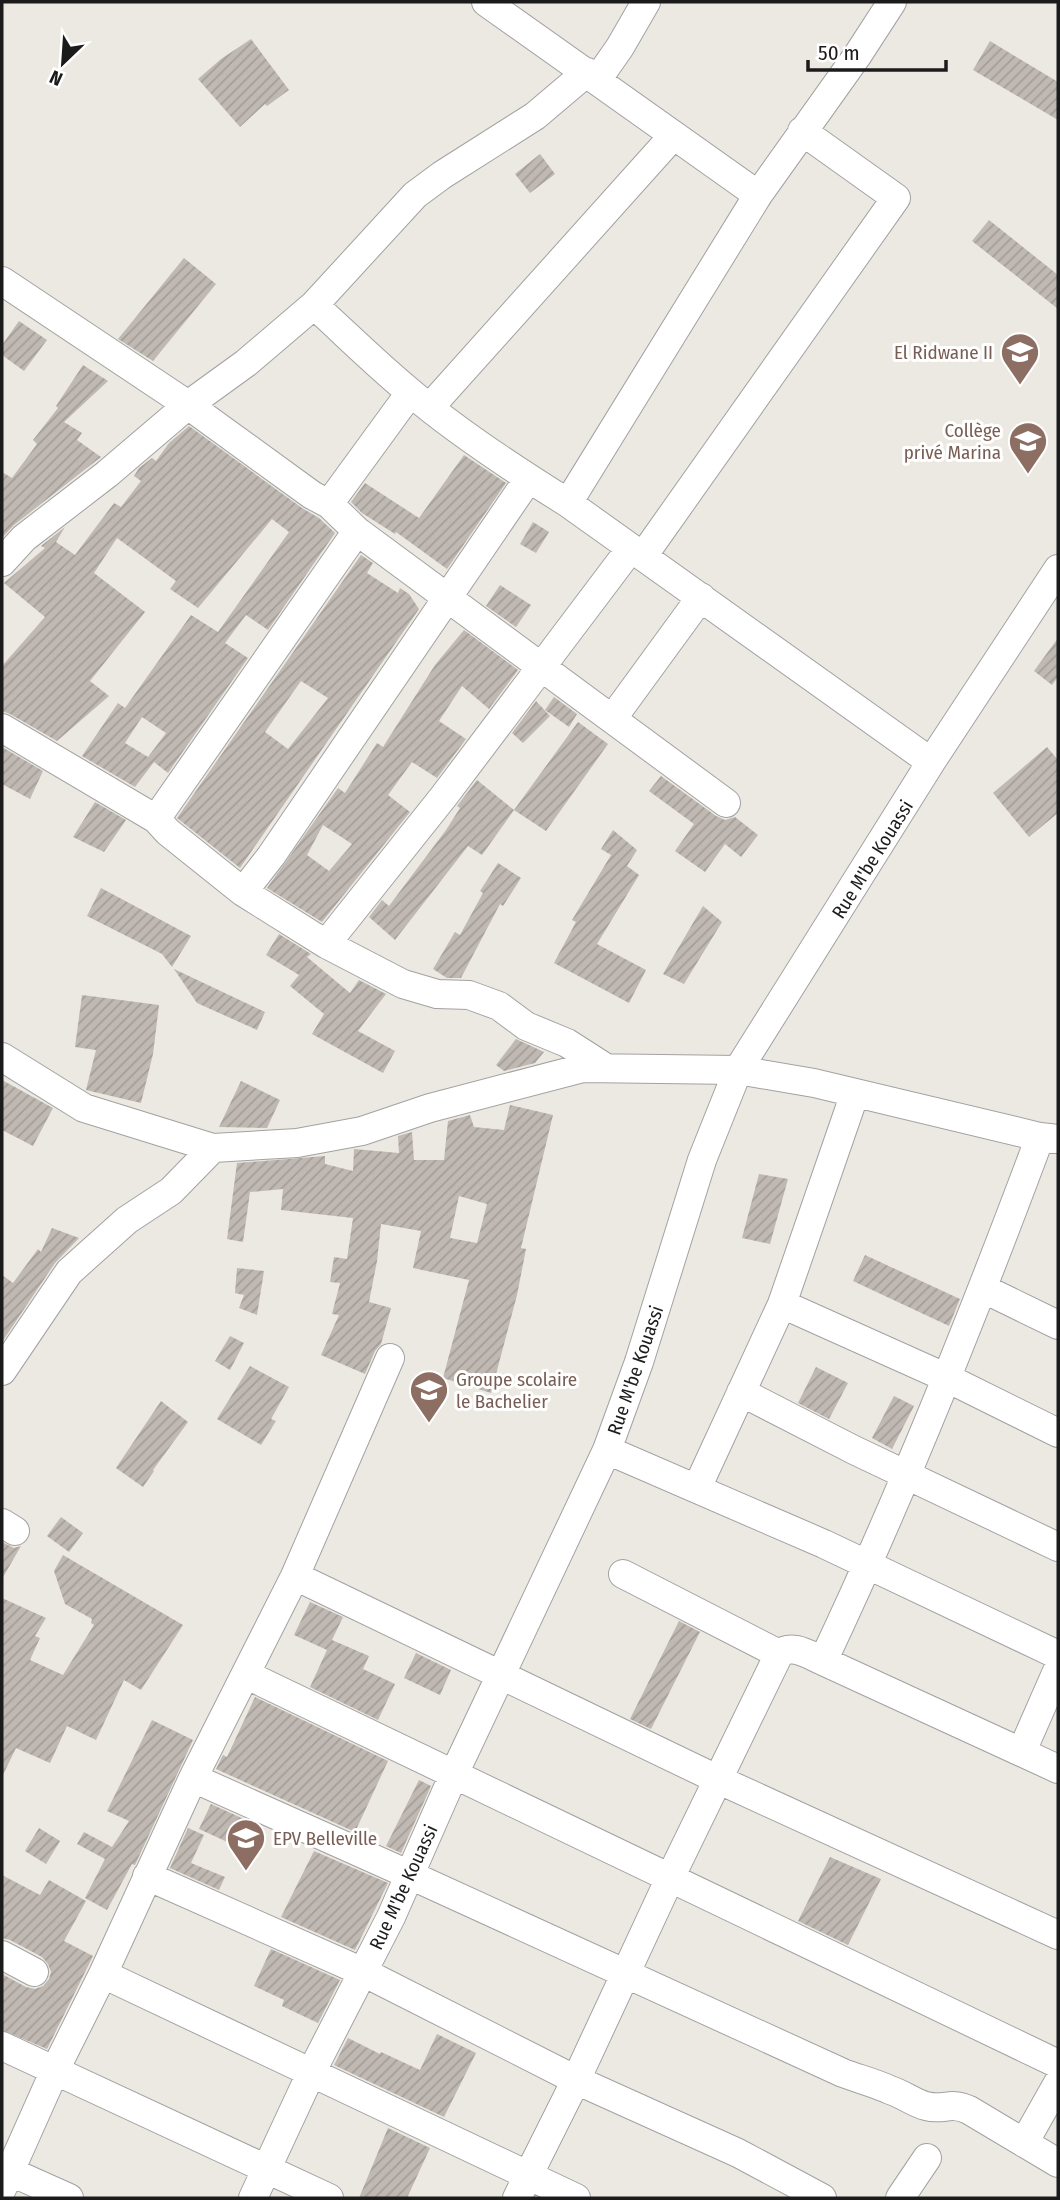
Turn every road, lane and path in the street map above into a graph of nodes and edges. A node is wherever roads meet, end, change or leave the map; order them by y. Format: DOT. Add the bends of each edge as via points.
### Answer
graph roads {
  1 [pos="486,2"];
  2 [pos="646,2"];
  3 [pos="892,2"];
  4 [pos="592,76"];
  5 [pos="802,131"];
  6 [pos="673,136"];
  7 [pos="758,195"];
  8 [pos="2,281"];
  9 [pos="314,305"];
  10 [pos="420,400"];
  11 [pos="188,405"];
  12 [pos="529,478"];
  13 [pos="568,503"];
  14 [pos="329,504"];
  15 [pos="13,531"];
  16 [pos="357,531"];
  17 [pos="637,552"];
  18 [pos="2,562"];
  19 [pos="1058,569"];
  20 [pos="701,597"];
  21 [pos="447,599"];
  22 [pos="541,668"];
  23 [pos="612,719"];
  24 [pos="2,728"];
  25 [pos="931,762"];
  26 [pos="726,803"];
  27 [pos="156,819"];
  28 [pos="243,892"];
  29 [pos="326,944"];
  30 [pos="2,1057"];
  31 [pos="606,1068"];
  32 [pos="738,1070"];
  33 [pos="855,1093"];
  34 [pos="1049,1138"];
  35 [pos="213,1148"];
  36 [pos="984,1289"];
  37 [pos="782,1304"];
  38 [pos="1058,1325"];
  39 [pos="390,1358"];
  40 [pos="3,1367"];
  41 [pos="947,1378"];
  42 [pos="741,1392"];
  43 [pos="1058,1433"];
  44 [pos="607,1451"];
  45 [pos="906,1475"];
  46 [pos="697,1488"];
  47 [pos="1058,1547"];
  48 [pos="869,1565"];
  49 [pos="623,1574"];
  50 [pos="295,1576"];
  51 [pos="779,1654"];
  52 [pos="1058,1655"];
  53 [pos="823,1661"];
  54 [pos="1058,1669"];
  55 [pos="501,1674"];
  56 [pos="247,1675"];
  57 [pos="1022,1751"];
  58 [pos="1058,1769"];
  59 [pos="454,1774"];
  60 [pos="193,1778"];
  61 [pos="718,1779"];
  62 [pos="410,1875"];
  63 [pos="147,1876"];
  64 [pos="670,1878"];
  65 [pos="1058,1935"];
  66 [pos="2,1955"];
  67 [pos="34,1972"];
  68 [pos="363,1972"];
  69 [pos="103,1974"];
  70 [pos="625,1974"];
  71 [pos="2,2046"];
  72 [pos="1058,2064"];
  73 [pos="55,2070"];
  74 [pos="312,2071"];
  75 [pos="576,2080"];
  76 [pos="1058,2083"];
  77 [pos="1024,2143"];
  78 [pos="927,2158"];
  79 [pos="1058,2163"];
  80 [pos="267,2168"];
  81 [pos="4,2177"];
  82 [pos="523,2187"];
  83 [pos="69,2198"];
  84 [pos="253,2198"];
  85 [pos="329,2198"];
  86 [pos="576,2198"];
  87 [pos="822,2198"];
  88 [pos="900,2198"];
  1 -- 4 [label="street"];
  2 -- 4 [label="street" via="620,47"];
  3 -- 5 [label="street"];
  4 -- 6 [label="street"];
  4 -- 9 [label="street" via="415,195"];
  5 -- 7 [label="street"];
  5 -- 17 [label="street" via="896,198"];
  6 -- 7 [label="street"];
  6 -- 10 [label="street"];
  7 -- 13 [label="street"];
  8 -- 11 [label="street"];
  9 -- 10 [label="street"];
  9 -- 11 [label="street"];
  10 -- 12 [label="street"];
  10 -- 14 [label="street"];
  11 -- 14 [label="street"];
  11 -- 15 [label="street" via="107,474"];
  12 -- 13 [label="street"];
  12 -- 21 [label="street"];
  13 -- 17 [label="street"];
  14 -- 16 [label="street"];
  15 -- 18 [label="street"];
  16 -- 21 [label="street"];
  16 -- 27 [label="street"];
  17 -- 20 [label="street"];
  17 -- 22 [label="street"];
  19 -- 25 [label="street, Rue M'be Kouassi"];
  20 -- 23 [label="street"];
  20 -- 25 [label="street"];
  21 -- 22 [label="street"];
  21 -- 28 [label="street"];
  22 -- 23 [label="street"];
  22 -- 29 [label="street"];
  23 -- 26 [label="street"];
  24 -- 27 [label="street"];
  25 -- 32 [label="street, Rue M'be Kouassi"];
  27 -- 28 [label="street"];
  28 -- 29 [label="street"];
  29 -- 31 [label="street" via="403,984 437,994 469,995 499,1006 526,1026 567,1043"];
  30 -- 35 [label="street" via="85,1108"];
  31 -- 32 [label="street"];
  31 -- 35 [label="street" via="583,1068 362,1131 297,1143"];
  32 -- 33 [label="street"];
  32 -- 44 [label="street, Rue M'be Kouassi" via="702,1160"];
  33 -- 34 [label="street"];
  33 -- 37 [label="street"];
  34 -- 36 [label="street"];
  35 -- 40 [label="street" via="170,1191 127,1220 69,1272"];
  36 -- 38 [label="street"];
  36 -- 41 [label="street"];
  37 -- 41 [label="street"];
  37 -- 42 [label="street"];
  39 -- 50 [label="street"];
  41 -- 43 [label="street"];
  41 -- 45 [label="street"];
  42 -- 45 [label="street"];
  42 -- 46 [label="street"];
  44 -- 46 [label="street"];
  44 -- 55 [label="street, Rue M'be Kouassi"];
  45 -- 47 [label="street"];
  45 -- 48 [label="street"];
  46 -- 48 [label="street"];
  48 -- 52 [label="street"];
  48 -- 53 [label="street"];
  49 -- 51 [label="street"];
  50 -- 55 [label="street"];
  50 -- 56 [label="street"];
  51 -- 53 [label="street" via="792,1648"];
  51 -- 61 [label="street"];
  53 -- 57 [label="street"];
  54 -- 57 [label="street"];
  55 -- 59 [label="street, Rue M'be Kouassi"];
  55 -- 61 [label="street"];
  56 -- 59 [label="street"];
  56 -- 60 [label="street"];
  57 -- 58 [label="street"];
  59 -- 62 [label="street, Rue M'be Kouassi"];
  59 -- 64 [label="street"];
  60 -- 62 [label="street"];
  60 -- 63 [label="street"];
  61 -- 64 [label="street"];
  61 -- 65 [label="street"];
  62 -- 68 [label="street, Rue M'be Kouassi"];
  62 -- 70 [label="street"];
  63 -- 68 [label="street"];
  63 -- 69 [label="street"];
  64 -- 70 [label="street"];
  64 -- 72 [label="street"];
  66 -- 67 [label="street"];
  68 -- 74 [label="street, Rue M'be Kouassi"];
  68 -- 75 [label="street"];
  69 -- 73 [label="street"];
  69 -- 74 [label="street"];
  70 -- 75 [label="street"];
  70 -- 77 [label="street" via="924,2106 957,2105"];
  71 -- 73 [label="street"];
  73 -- 80 [label="street"];
  73 -- 81 [label="street"];
  74 -- 80 [label="street, Rue M'be Kouassi"];
  74 -- 82 [label="street"];
  75 -- 82 [label="street"];
  75 -- 87 [label="street" via="738,2153"];
  76 -- 77 [label="street"];
  77 -- 79 [label="street"];
  78 -- 88 [label="street"];
  80 -- 84 [label="street, Rue M'be Kouassi"];
  80 -- 85 [label="street"];
  81 -- 83 [label="street"];
  82 -- 86 [label="street"];
}
